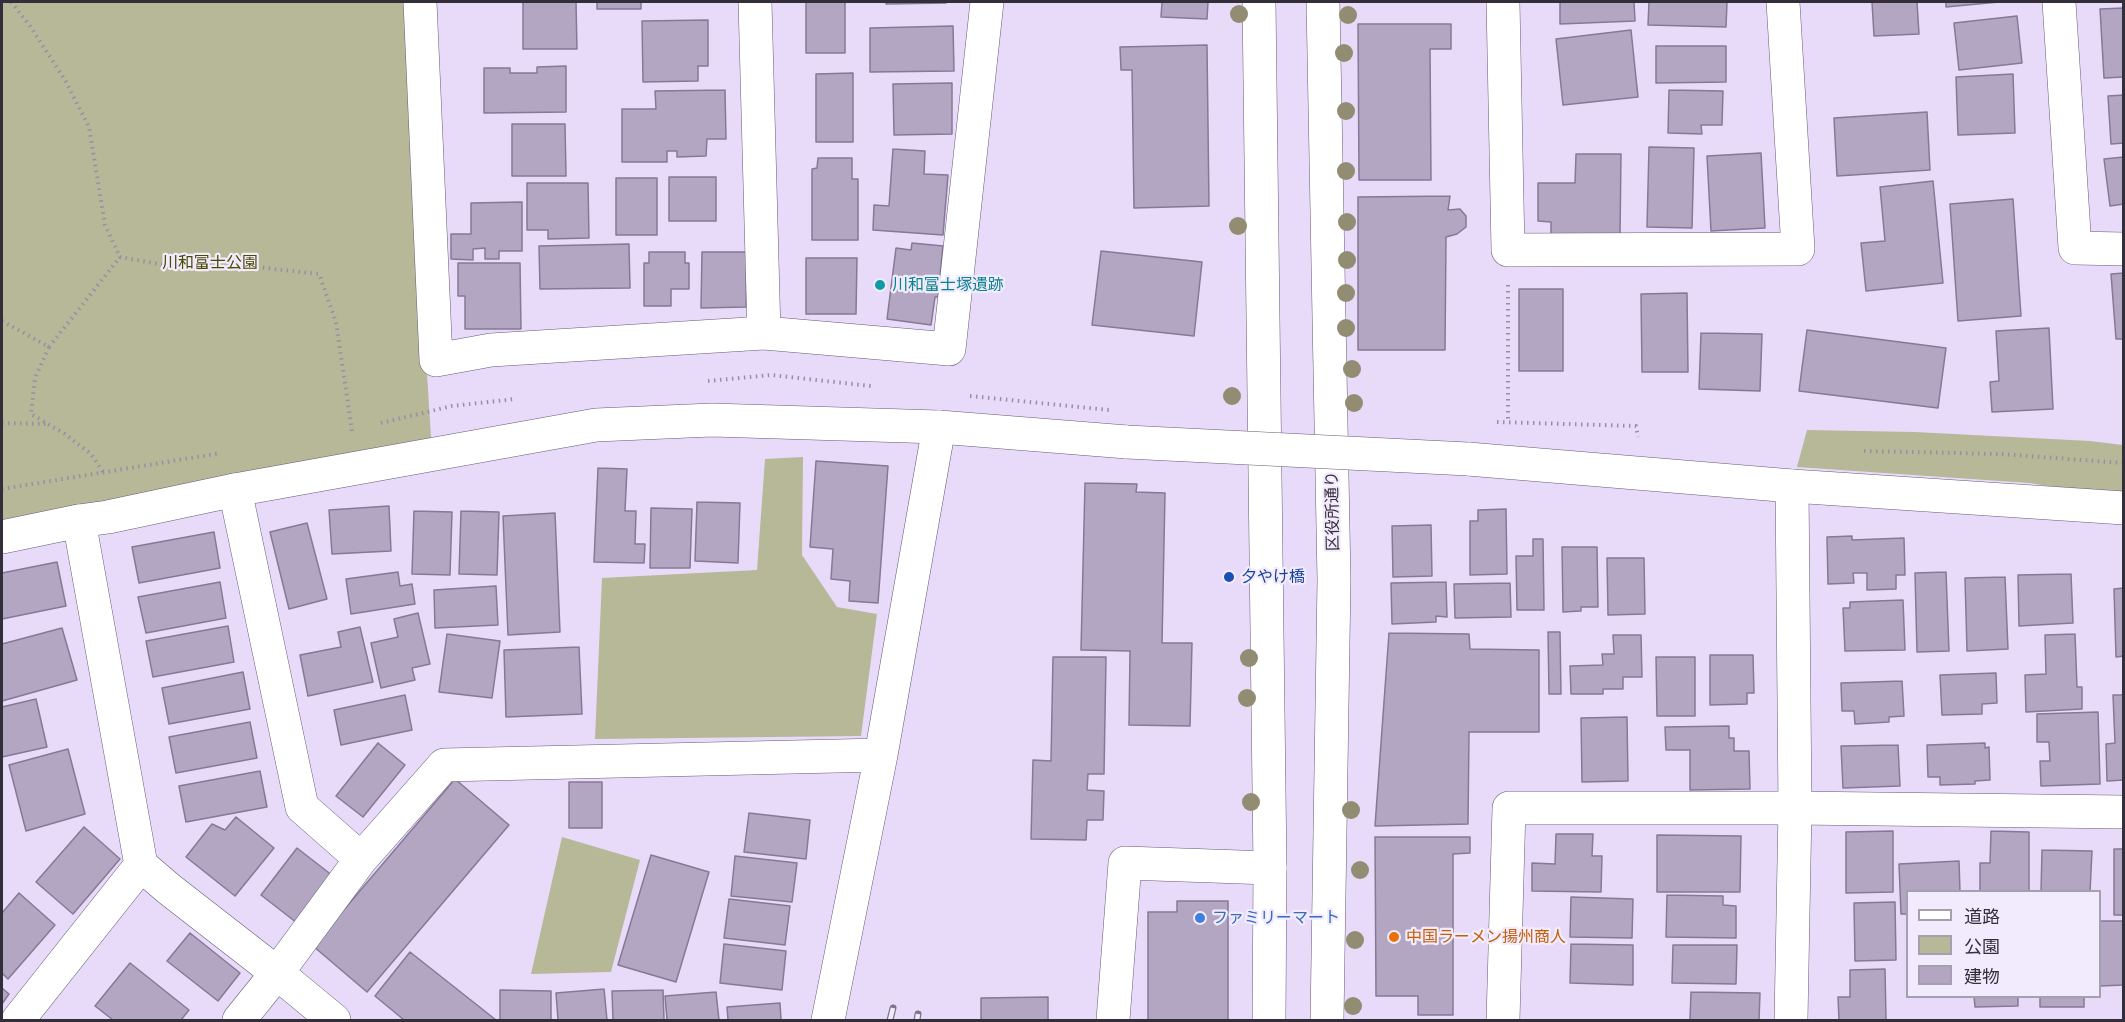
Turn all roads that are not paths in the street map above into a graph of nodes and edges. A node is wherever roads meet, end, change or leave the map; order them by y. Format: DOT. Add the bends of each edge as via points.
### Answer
graph roads {
  1 [pos="420,2"];
  2 [pos="755,2"];
  3 [pos="987,2"];
  4 [pos="1259,2"];
  5 [pos="1323,2"];
  6 [pos="1503,2"];
  7 [pos="1783,2"];
  8 [pos="2059,2"];
  9 [pos="2124,249"];
  10 [pos="764,333"];
  11 [pos="939,427"];
  12 [pos="1792,486"];
  13 [pos="235,490"];
  14 [pos="2124,508"];
  15 [pos="79,521"];
  16 [pos="2,537"];
  17 [pos="881,755"];
  18 [pos="1795,808"];
  19 [pos="2124,812"];
  20 [pos="361,859"];
  21 [pos="141,865"];
  22 [pos="1270,868"];
  23 [pos="277,973"];
  24 [pos="18,1020"];
  25 [pos="239,1020"];
  26 [pos="334,1020"];
  27 [pos="828,1020"];
  28 [pos="1113,1020"];
  29 [pos="1269,1020"];
  30 [pos="1327,1020"];
  31 [pos="1503,1020"];
  32 [pos="1791,1020"];
  1 -- 10 [label="street" via="436,360 491,350"];
  2 -- 10 [label="street"];
  3 -- 10 [label="street" via="949,349"];
  4 -- 22 [label="street"];
  5 -- 30 [label="street, 区役所通り" via="1334,580"];
  6 -- 7 [label="street" via="1508,250 1798,249"];
  8 -- 9 [label="street" via="2075,248"];
  11 -- 12 [label="street, bridge" via="1126,442 1468,459"];
  11 -- 13 [label="street" via="712,420 596,425"];
  11 -- 17 [label="street"];
  12 -- 14 [label="street"];
  12 -- 18 [label="street"];
  13 -- 15 [label="street"];
  13 -- 20 [label="street" via="302,807"];
  15 -- 16 [label="street"];
  15 -- 21 [label="street"];
  17 -- 20 [label="street" via="444,765"];
  17 -- 27 [label="street"];
  18 -- 19 [label="street"];
  18 -- 31 [label="street" via="1509,808"];
  18 -- 32 [label="street"];
  20 -- 23 [label="street"];
  21 -- 23 [label="street"];
  21 -- 24 [label="street"];
  22 -- 28 [label="street" via="1125,864"];
  22 -- 29 [label="street"];
  23 -- 25 [label="street"];
  23 -- 26 [label="street"];
}
